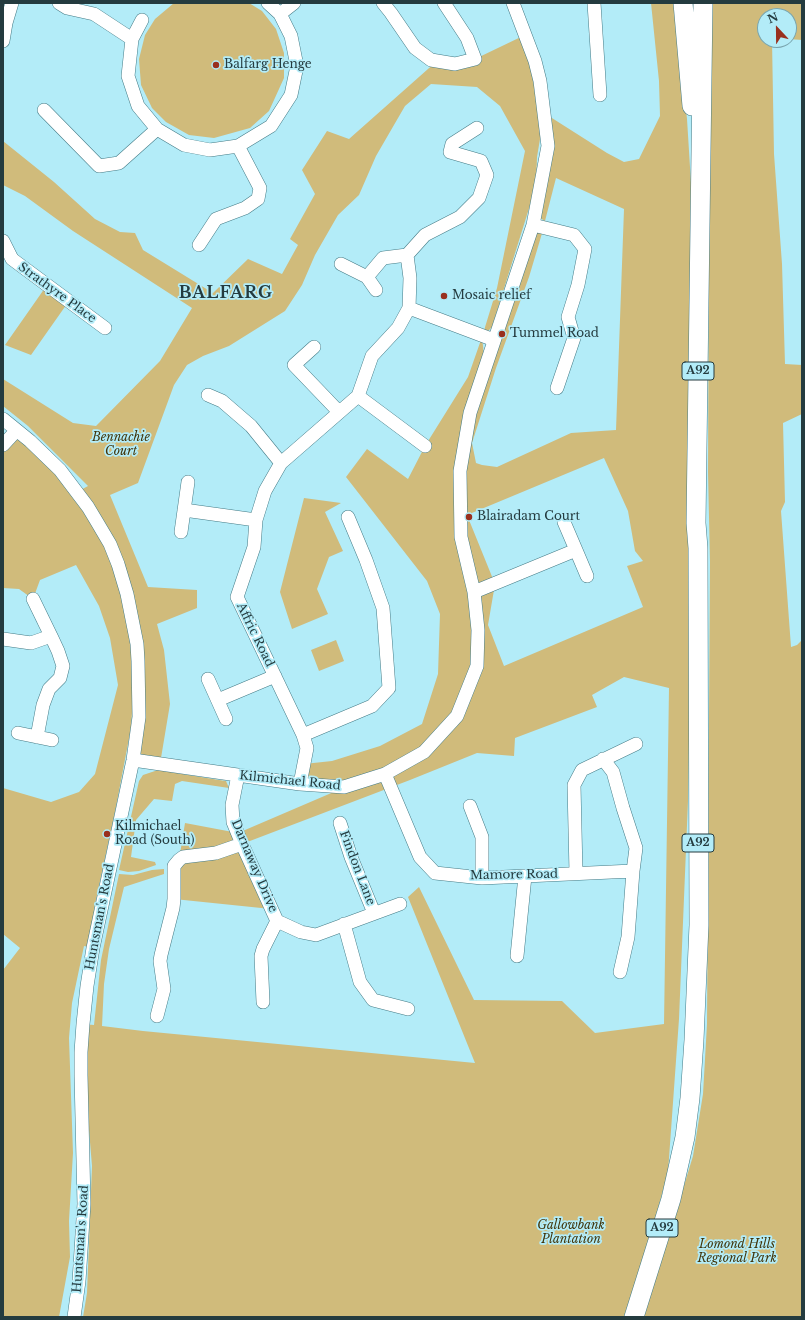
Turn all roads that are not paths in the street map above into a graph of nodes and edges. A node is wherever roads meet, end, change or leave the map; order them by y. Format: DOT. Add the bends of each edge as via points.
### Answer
graph roads {
  1 [pos="12,3"];
  2 [pos="59,3"];
  3 [pos="268,3"];
  4 [pos="294,3"];
  5 [pos="383,3"];
  6 [pos="444,3"];
  7 [pos="513,3"];
  8 [pos="594,3"];
  9 [pos="683,3"];
  10 [pos="703,3"];
  11 [pos="280,14"];
  12 [pos="142,20"];
  13 [pos="132,39"];
  14 [pos="3,41"];
  15 [pos="600,94"];
  16 [pos="44,110"];
  17 [pos="477,128"];
  18 [pos="157,129"];
  19 [pos="238,146"];
  20 [pos="700,195"];
  21 [pos="533,225"];
  22 [pos="3,241"];
  23 [pos="198,245"];
  24 [pos="407,255"];
  25 [pos="7,259"];
  26 [pos="341,264"];
  27 [pos="367,277"];
  28 [pos="376,290"];
  29 [pos="409,308"];
  30 [pos="105,328"];
  31 [pos="494,340"];
  32 [pos="314,347"];
  33 [pos="557,388"];
  34 [pos="208,395"];
  35 [pos="358,396"];
  36 [pos="339,412"];
  37 [pos="3,419"];
  38 [pos="16,430"];
  39 [pos="3,445"];
  40 [pos="425,446"];
  41 [pos="281,463"];
  42 [pos="188,482"];
  43 [pos="184,510"];
  44 [pos="348,517"];
  45 [pos="256,520"];
  46 [pos="564,522"];
  47 [pos="181,532"];
  48 [pos="576,550"];
  49 [pos="588,576"];
  50 [pos="474,592"];
  51 [pos="33,599"];
  52 [pos="51,636"];
  53 [pos="3,639"];
  54 [pos="275,676"];
  55 [pos="208,679"];
  56 [pos="218,700"];
  57 [pos="226,720"];
  58 [pos="18,733"];
  59 [pos="303,735"];
  60 [pos="37,737"];
  61 [pos="52,740"];
  62 [pos="636,744"];
  63 [pos="603,759"];
  64 [pos="133,760"];
  65 [pos="385,774"];
  66 [pos="238,776"];
  67 [pos="300,784"];
  68 [pos="470,806"];
  69 [pos="340,823"];
  70 [pos="242,844"];
  71 [pos="633,871"];
  72 [pos="576,874"];
  73 [pos="525,876"];
  74 [pos="482,878"];
  75 [pos="400,904"];
  76 [pos="374,913"];
  77 [pos="277,922"];
  78 [pos="344,924"];
  79 [pos="517,956"];
  80 [pos="620,972"];
  81 [pos="263,1002"];
  82 [pos="408,1009"];
  83 [pos="157,1016"];
  84 [pos="74,1317"];
  85 [pos="634,1317"];
  1 -- 14 [label="street"];
  2 -- 13 [label="street" via="67,8 94,14"];
  3 -- 11 [label="street"];
  4 -- 11 [label="street"];
  5 -- 6 [label="street" via="415,48 431,60 455,64 474,59 467,38"];
  7 -- 21 [label="street, Kilmichael Road" via="540,80 548,146"];
  8 -- 15 [label="street"];
  9 -- 20 [label="highway, A92"];
  10 -- 20 [label="highway, A92"];
  11 -- 19 [label="street" via="291,36 297,66 291,95 271,126"];
  12 -- 13 [label="street"];
  13 -- 18 [label="street" via="128,76 138,106"];
  16 -- 18 [label="street" via="99,166 119,163"];
  17 -- 24 [label="street" via="452,144 450,152 481,161 487,175 479,198 460,217 426,235"];
  18 -- 19 [label="street" via="184,145 210,150"];
  19 -- 23 [label="street" via="260,188 258,199 245,208 216,219"];
  20 -- 85 [label="highway, A92" via="696,522 699,925 694,1040 685,1137 671,1199"];
  21 -- 31 [label="street, Kilmichael Road"];
  21 -- 33 [label="street" via="574,234 585,249 578,285 568,316 574,338"];
  22 -- 25 [label="street, Strathyre Place"];
  24 -- 27 [label="street" via="383,258"];
  24 -- 29 [label="street" via="410,278"];
  25 -- 30 [label="street, Strathyre Place" via="12,259"];
  26 -- 27 [label="street"];
  27 -- 28 [label="street"];
  29 -- 31 [label="street"];
  29 -- 35 [label="street" via="398,328 372,356"];
  31 -- 50 [label="street, Kilmichael Road" via="470,413 460,471 461,537"];
  32 -- 36 [label="street" via="294,365"];
  34 -- 41 [label="street" via="222,401 251,426"];
  35 -- 36 [label="street"];
  35 -- 40 [label="street"];
  36 -- 41 [label="street, Affric Road"];
  37 -- 38 [label="street, Huntsman's Road"];
  38 -- 39 [label="street"];
  38 -- 64 [label="street, Huntsman's Road" via="68,478 110,544 118,564 137,644 139,717"];
  41 -- 45 [label="street, Affric Road" via="265,491"];
  42 -- 43 [label="street"];
  43 -- 45 [label="street"];
  43 -- 47 [label="street"];
  44 -- 59 [label="street" via="383,608 389,688 372,706"];
  45 -- 54 [label="street, Affric Road" via="254,547 237,597"];
  46 -- 48 [label="street"];
  48 -- 49 [label="street"];
  48 -- 50 [label="street"];
  50 -- 65 [label="street, Kilmichael Road" via="478,630 477,666 457,716 424,752"];
  51 -- 52 [label="street"];
  52 -- 53 [label="street" via="31,643"];
  52 -- 60 [label="street" via="63,666 60,678 49,689 43,704"];
  54 -- 56 [label="street"];
  54 -- 59 [label="street, Affric Road"];
  55 -- 56 [label="street"];
  56 -- 57 [label="street"];
  58 -- 60 [label="street"];
  59 -- 67 [label="street, Affric Road" via="307,748"];
  60 -- 61 [label="street"];
  62 -- 63 [label="street"];
  63 -- 71 [label="street" via="613,772 636,848"];
  63 -- 72 [label="street" via="582,770 574,785"];
  64 -- 66 [label="street, Kilmichael Road"];
  64 -- 84 [label="street, Huntsman's Road" via="94,948 85,1007 81,1052 84,1204"];
  65 -- 67 [label="street, Kilmichael Road" via="344,787"];
  65 -- 74 [label="street, Mamore Road" via="420,857 435,872"];
  66 -- 67 [label="street, Kilmichael Road"];
  66 -- 70 [label="street, Darnaway Drive" via="232,814"];
  68 -- 74 [label="street" via="482,837"];
  69 -- 76 [label="street, Findon Lane"];
  70 -- 77 [label="street, Darnaway Drive"];
  70 -- 83 [label="street" via="216,853 183,857 174,866 173,908 160,961 164,989"];
  71 -- 72 [label="street, Mamore Road"];
  71 -- 80 [label="street" via="628,937"];
  72 -- 73 [label="street, Mamore Road"];
  73 -- 74 [label="street, Mamore Road"];
  73 -- 79 [label="street"];
  75 -- 76 [label="street, Darnaway Drive"];
  76 -- 78 [label="street, Darnaway Drive"];
  77 -- 78 [label="street, Darnaway Drive" via="316,935"];
  77 -- 81 [label="street" via="261,956"];
  78 -- 82 [label="street" via="360,982 373,1000"];
}
